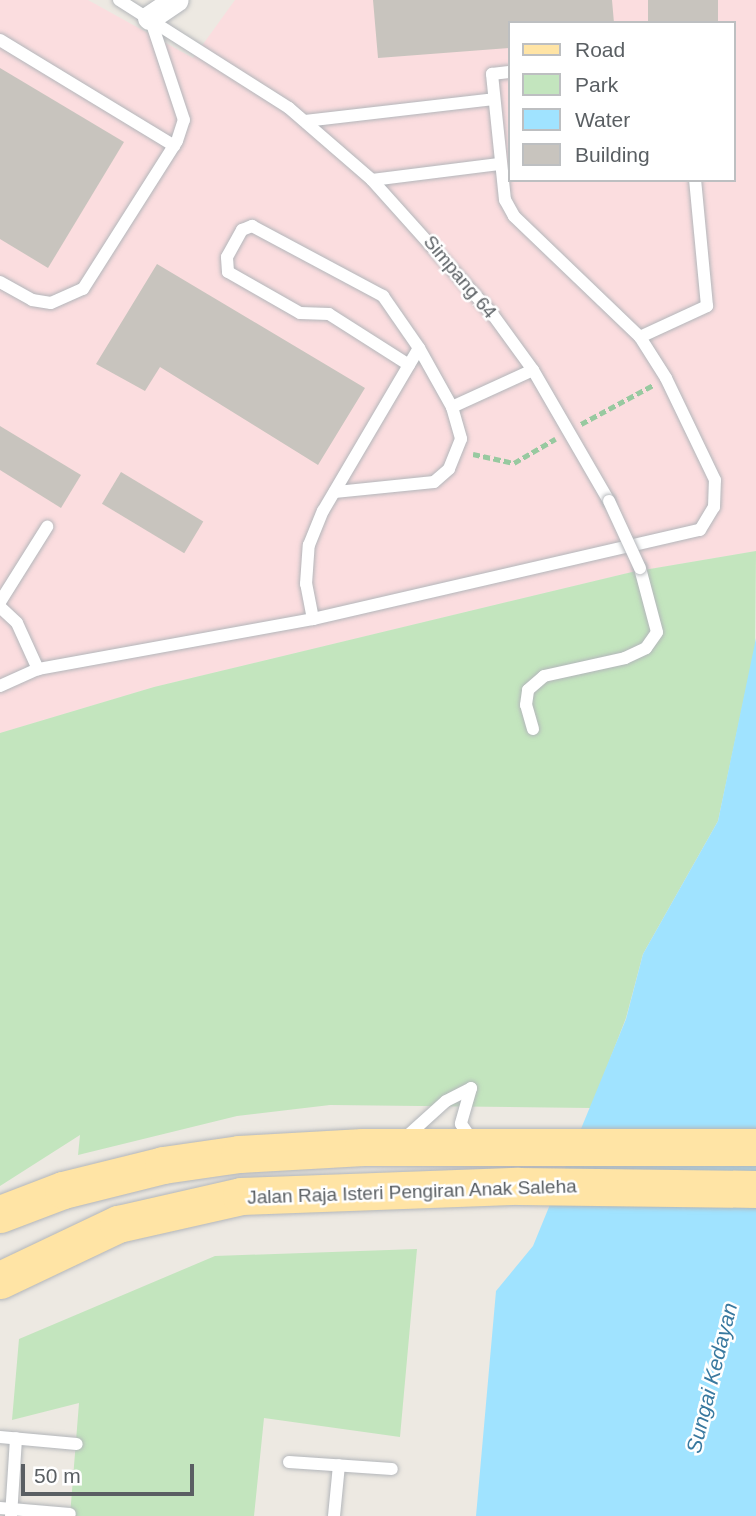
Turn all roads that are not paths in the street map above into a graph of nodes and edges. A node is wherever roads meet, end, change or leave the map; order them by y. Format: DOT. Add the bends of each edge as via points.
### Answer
graph roads {
  1 [pos="119,0"];
  2 [pos="177,0"];
  3 [pos="150,18"];
  4 [pos="0,40"];
  5 [pos="508,72"];
  6 [pos="494,99"];
  7 [pos="305,121"];
  8 [pos="174,146"];
  9 [pos="499,164"];
  10 [pos="372,180"];
  11 [pos="695,182"];
  12 [pos="0,282"];
  13 [pos="640,337"];
  14 [pos="419,348"];
  15 [pos="409,365"];
  16 [pos="533,370"];
  17 [pos="452,407"];
  18 [pos="335,492"];
  19 [pos="47,527"];
  20 [pos="0,604"];
  21 [pos="313,619"];
  22 [pos="38,668"];
  23 [pos="0,686"];
  24 [pos="533,729"];
  25 [pos="478,1146"];
  26 [pos="384,1147"];
  27 [pos="756,1147"];
  28 [pos="756,1189"];
  29 [pos="0,1214"];
  30 [pos="0,1280"];
  31 [pos="0,1437"];
  32 [pos="16,1438"];
  33 [pos="77,1444"];
  34 [pos="289,1462"];
  35 [pos="339,1465"];
  36 [pos="392,1469"];
  37 [pos="7,1511"];
  38 [pos="70,1514"];
  39 [pos="334,1516"];
  1 -- 3 [label="lane, Simpang 64"];
  2 -- 3 [label="street"];
  3 -- 7 [label="lane, Simpang 64"];
  3 -- 8 [label="lane" via="184,120"];
  4 -- 8 [label="lane"];
  5 -- 6 [label="lane" via="492,74"];
  6 -- 7 [label="lane"];
  6 -- 9 [label="lane"];
  7 -- 10 [label="lane, Simpang 64"];
  8 -- 12 [label="lane" via="83,289 51,303 32,300"];
  9 -- 10 [label="lane"];
  9 -- 13 [label="lane" via="505,200 514,216"];
  10 -- 16 [label="lane, Simpang 64" via="440,250"];
  11 -- 13 [label="lane" via="707,306"];
  13 -- 21 [label="lane" via="666,378 715,480 714,507 700,530"];
  14 -- 15 [label="lane"];
  14 -- 15 [label="lane" via="383,296 252,226 242,230 227,257 228,272 300,313 329,314"];
  14 -- 17 [label="lane"];
  15 -- 18 [label="lane"];
  16 -- 17 [label="lane"];
  16 -- 24 [label="lane, Simpang 64, bridge" via="609,501 639,568 657,632 635,653 544,676 528,690 526,705"];
  17 -- 18 [label="lane" via="461,439 449,469 435,482"];
  18 -- 21 [label="lane" via="309,545 306,584"];
  19 -- 20 [label="lane"];
  20 -- 22 [label="lane" via="17,623"];
  21 -- 22 [label="lane"];
  22 -- 23 [label="lane"];
  25 -- 26 [label="main road, Jalan Raja Isteri Pengiran Anak Saleha"];
  25 -- 26 [label="lane" via="461,1124 471,1088 446,1101 410,1135"];
  25 -- 27 [label="main road, Jalan Raja Isteri Pengiran Anak Saleha"];
  26 -- 29 [label="main road, Jalan Raja Isteri Pengiran Anak Saleha" via="239,1154 163,1166 62,1190"];
  28 -- 30 [label="main road, Jalan Raja Isteri Pengiran Anak Saleha" via="518,1186 241,1196 118,1224"];
  31 -- 32 [label="lane"];
  32 -- 33 [label="lane"];
  32 -- 37 [label="lane"];
  34 -- 35 [label="lane"];
  35 -- 36 [label="lane"];
  35 -- 39 [label="lane"];
  37 -- 38 [label="lane"];
}
